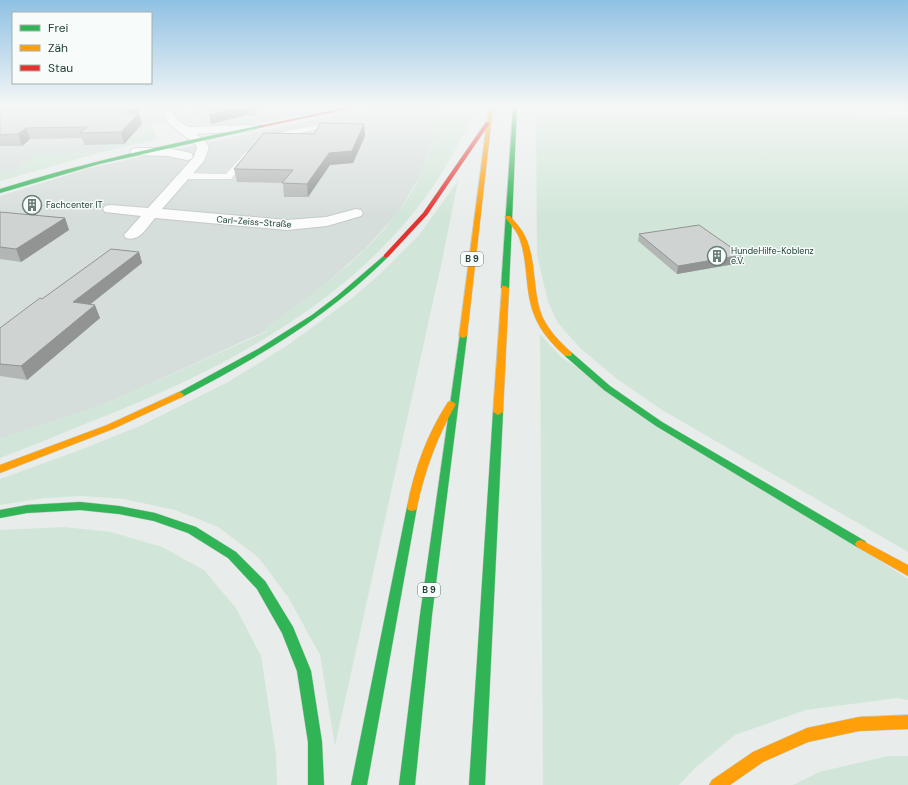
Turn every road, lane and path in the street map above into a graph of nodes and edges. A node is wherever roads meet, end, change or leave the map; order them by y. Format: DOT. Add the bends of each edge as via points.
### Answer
graph roads {
  1 [pos="154,144"];
  2 [pos="178,144"];
  3 [pos="201,144"];
  4 [pos="473,144"];
  5 [pos="487,144"];
  6 [pos="513,144"];
  7 [pos="252,149"];
  8 [pos="136,152"];
  9 [pos="187,167"];
  10 [pos="0,191"];
  11 [pos="110,209"];
  12 [pos="152,213"];
  13 [pos="356,213"];
  14 [pos="508,216"];
  15 [pos="132,235"];
  16 [pos="456,396"];
  17 [pos="0,469"];
  18 [pos="0,514"];
  19 [pos="908,571"];
  20 [pos="908,722"];
  21 [pos="316,785"];
  22 [pos="359,785"];
  23 [pos="407,785"];
  24 [pos="477,785"];
  25 [pos="717,785"];
  1 -- 8 [label="main road"];
  2 -- 9 [label="street" via="184,150"];
  3 -- 9 [label="street" via="202,152"];
  4 -- 17 [label="main road" via="415,226 374,268 304,324 184,393 36,457"];
  5 -- 16 [label="main road, B 9"];
  6 -- 14 [label="main road"];
  7 -- 9 [label="lane" via="228,177"];
  8 -- 9 [label="street" via="168,152"];
  8 -- 10 [label="main road"];
  9 -- 12 [label="street"];
  11 -- 12 [label="street, Carl-Zeiss-Straße"];
  12 -- 13 [label="street, Carl-Zeiss-Straße" via="287,225 326,221"];
  12 -- 15 [label="street"];
  14 -- 19 [label="main road" via="523,240 534,303 543,325 566,353 603,385 652,419"];
  14 -- 24 [label="main road"];
  16 -- 22 [label="main road" via="436,429 424,459 414,497"];
  16 -- 23 [label="main road, B 9" via="426,615"];
  18 -- 21 [label="main road" via="28,509 80,506 119,510 155,517 192,530 232,555 261,585 288,631 304,671 315,742"];
  20 -- 25 [label="main road" via="859,724 807,735 758,757"];
}
